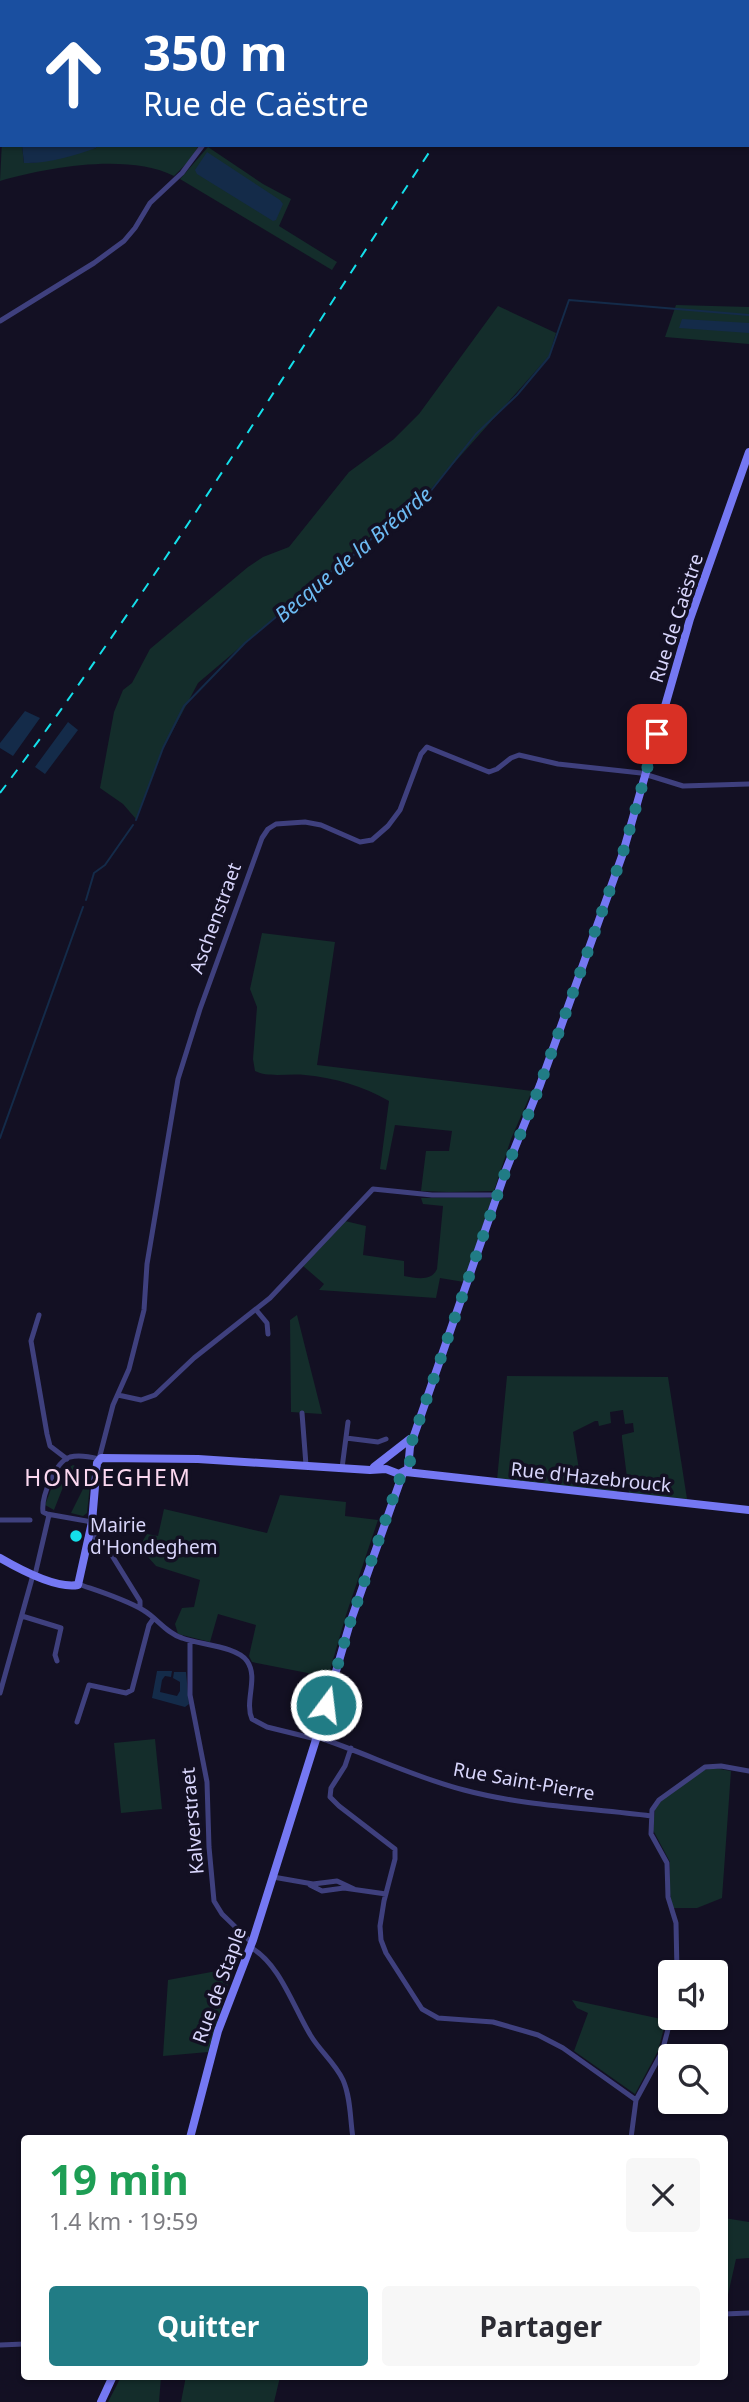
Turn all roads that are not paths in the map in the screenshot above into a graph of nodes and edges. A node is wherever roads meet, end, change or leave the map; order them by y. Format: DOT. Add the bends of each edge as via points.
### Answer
graph roads {
  1 [pos="202,147"];
  2 [pos="0,321"];
  3 [pos="749,452"];
  4 [pos="646,774"];
  5 [pos="749,784"];
  6 [pos="497,1195"];
  7 [pos="257,1311"];
  8 [pos="39,1315"];
  9 [pos="268,1334"];
  10 [pos="118,1395"];
  11 [pos="302,1413"];
  12 [pos="348,1422"];
  13 [pos="416,1430"];
  14 [pos="346,1438"];
  15 [pos="386,1439"];
  16 [pos="393,1454"];
  17 [pos="408,1456"];
  18 [pos="67,1459"];
  19 [pos="99,1459"];
  20 [pos="306,1465"];
  21 [pos="342,1468"];
  22 [pos="364,1469"];
  23 [pos="406,1470"];
  24 [pos="391,1471"];
  25 [pos="396,1492"];
  26 [pos="749,1510"];
  27 [pos="49,1515"];
  28 [pos="0,1520"];
  29 [pos="30,1520"];
  30 [pos="92,1522"];
  31 [pos="89,1535"];
  32 [pos="0,1558"];
  33 [pos="34,1575"];
  34 [pos="78,1584"];
  35 [pos="140,1608"];
  36 [pos="22,1616"];
  37 [pos="154,1618"];
  38 [pos="190,1641"];
  39 [pos="57,1661"];
  40 [pos="0,1693"];
  41 [pos="77,1722"];
  42 [pos="316,1740"];
  43 [pos="351,1748"];
  44 [pos="749,1771"];
  45 [pos="651,1816"];
  46 [pos="273,1877"];
  47 [pos="386,1894"];
  48 [pos="251,1945"];
  49 [pos="677,1960"];
  50 [pos="668,2030"];
  51 [pos="636,2100"];
  52 [pos="191,2135"];
  53 [pos="353,2135"];
  54 [pos="631,2135"];
  55 [pos="749,2313"];
  56 [pos="728,2314"];
  57 [pos="21,2344"];
  58 [pos="0,2345"];
  59 [pos="111,2380"];
  60 [pos="101,2402"];
  1 -- 2 [label="street" via="150,203 124,241"];
  3 -- 4 [label="main road, Rue de Caëstre" via="694,605"];
  4 -- 5 [label="street" via="683,786"];
  4 -- 6 [label="main road, Rue de Caëstre" via="622,856"];
  4 -- 10 [label="street, Aschenstraet" via="562,765 519,755 489,772 428,747 398,813 372,840 356,841 309,822 279,823 268,829 235,908 177,1082 144,1310"];
  6 -- 7 [label="street" via="373,1189"];
  6 -- 13 [label="main road, Rue de Caëstre"];
  7 -- 9 [label="street" via="268,1324"];
  7 -- 10 [label="street" via="150,1398"];
  8 -- 18 [label="street" via="31,1341 47,1434 50,1446"];
  10 -- 19 [label="street, Aschenstraet"];
  11 -- 20 [label="street"];
  12 -- 14 [label="street"];
  13 -- 16 [label="main road, Rue de Caëstre"];
  13 -- 17 [label="main road, Rue de Caëstre"];
  14 -- 15 [label="street"];
  14 -- 21 [label="street"];
  16 -- 17 [label="main road"];
  16 -- 22 [label="main road"];
  16 -- 24 [label="main road" via="388,1463"];
  17 -- 23 [label="main road"];
  18 -- 19 [label="street"];
  18 -- 27 [label="street" via="53,1475 42,1506"];
  19 -- 20 [label="main road"];
  19 -- 30 [label="main road"];
  20 -- 21 [label="main road"];
  21 -- 22 [label="main road"];
  22 -- 24 [label="main road"];
  23 -- 24 [label="main road"];
  23 -- 25 [label="main road, Rue de Staple"];
  23 -- 26 [label="main road, Rue d'Hazebrouck"];
  24 -- 25 [label="main road, Rue de Staple"];
  25 -- 42 [label="main road, Rue de Staple"];
  27 -- 30 [label="street"];
  27 -- 33 [label="street"];
  28 -- 29 [label="street"];
  30 -- 31 [label="main road"];
  31 -- 34 [label="main road"];
  31 -- 35 [label="street" via="101,1539 111,1552"];
  32 -- 33 [label="main road"];
  33 -- 34 [label="main road"];
  33 -- 36 [label="street"];
  34 -- 35 [label="street, Rue Saint-Pierre" via="106,1591"];
  35 -- 37 [label="street, Rue Saint-Pierre"];
  36 -- 39 [label="street" via="61,1628"];
  36 -- 40 [label="street"];
  37 -- 38 [label="street, Rue Saint-Pierre"];
  37 -- 41 [label="street" via="132,1690 125,1693 89,1685"];
  38 -- 42 [label="street, Rue Saint-Pierre" via="234,1652 248,1662 252,1677 249,1711 254,1721"];
  38 -- 48 [label="street, Kalverstraet" via="190,1695 207,1782 214,1900"];
  42 -- 43 [label="street, Rue Saint-Pierre"];
  42 -- 46 [label="main road, Rue de Staple" via="288,1814"];
  43 -- 45 [label="street, Rue Saint-Pierre" via="464,1790"];
  43 -- 47 [label="street" via="330,1797 395,1849"];
  44 -- 45 [label="street" via="703,1768 659,1800"];
  45 -- 49 [label="street" via="652,1837 667,1866"];
  46 -- 47 [label="street" via="308,1883 322,1891"];
  46 -- 48 [label="main road, Rue de Staple"];
  47 -- 51 [label="street" via="382,1943 425,2011 441,2018 493,2022 538,2035"];
  48 -- 52 [label="main road, Rue de Staple" via="218,2031"];
  48 -- 53 [label="street, Kalverstraet" via="284,1986 310,2034 340,2074"];
  50 -- 51 [label="street" via="662,2052"];
  51 -- 54 [label="street"];
  55 -- 56 [label="street"];
  57 -- 58 [label="street"];
  59 -- 60 [label="main road"];
}
